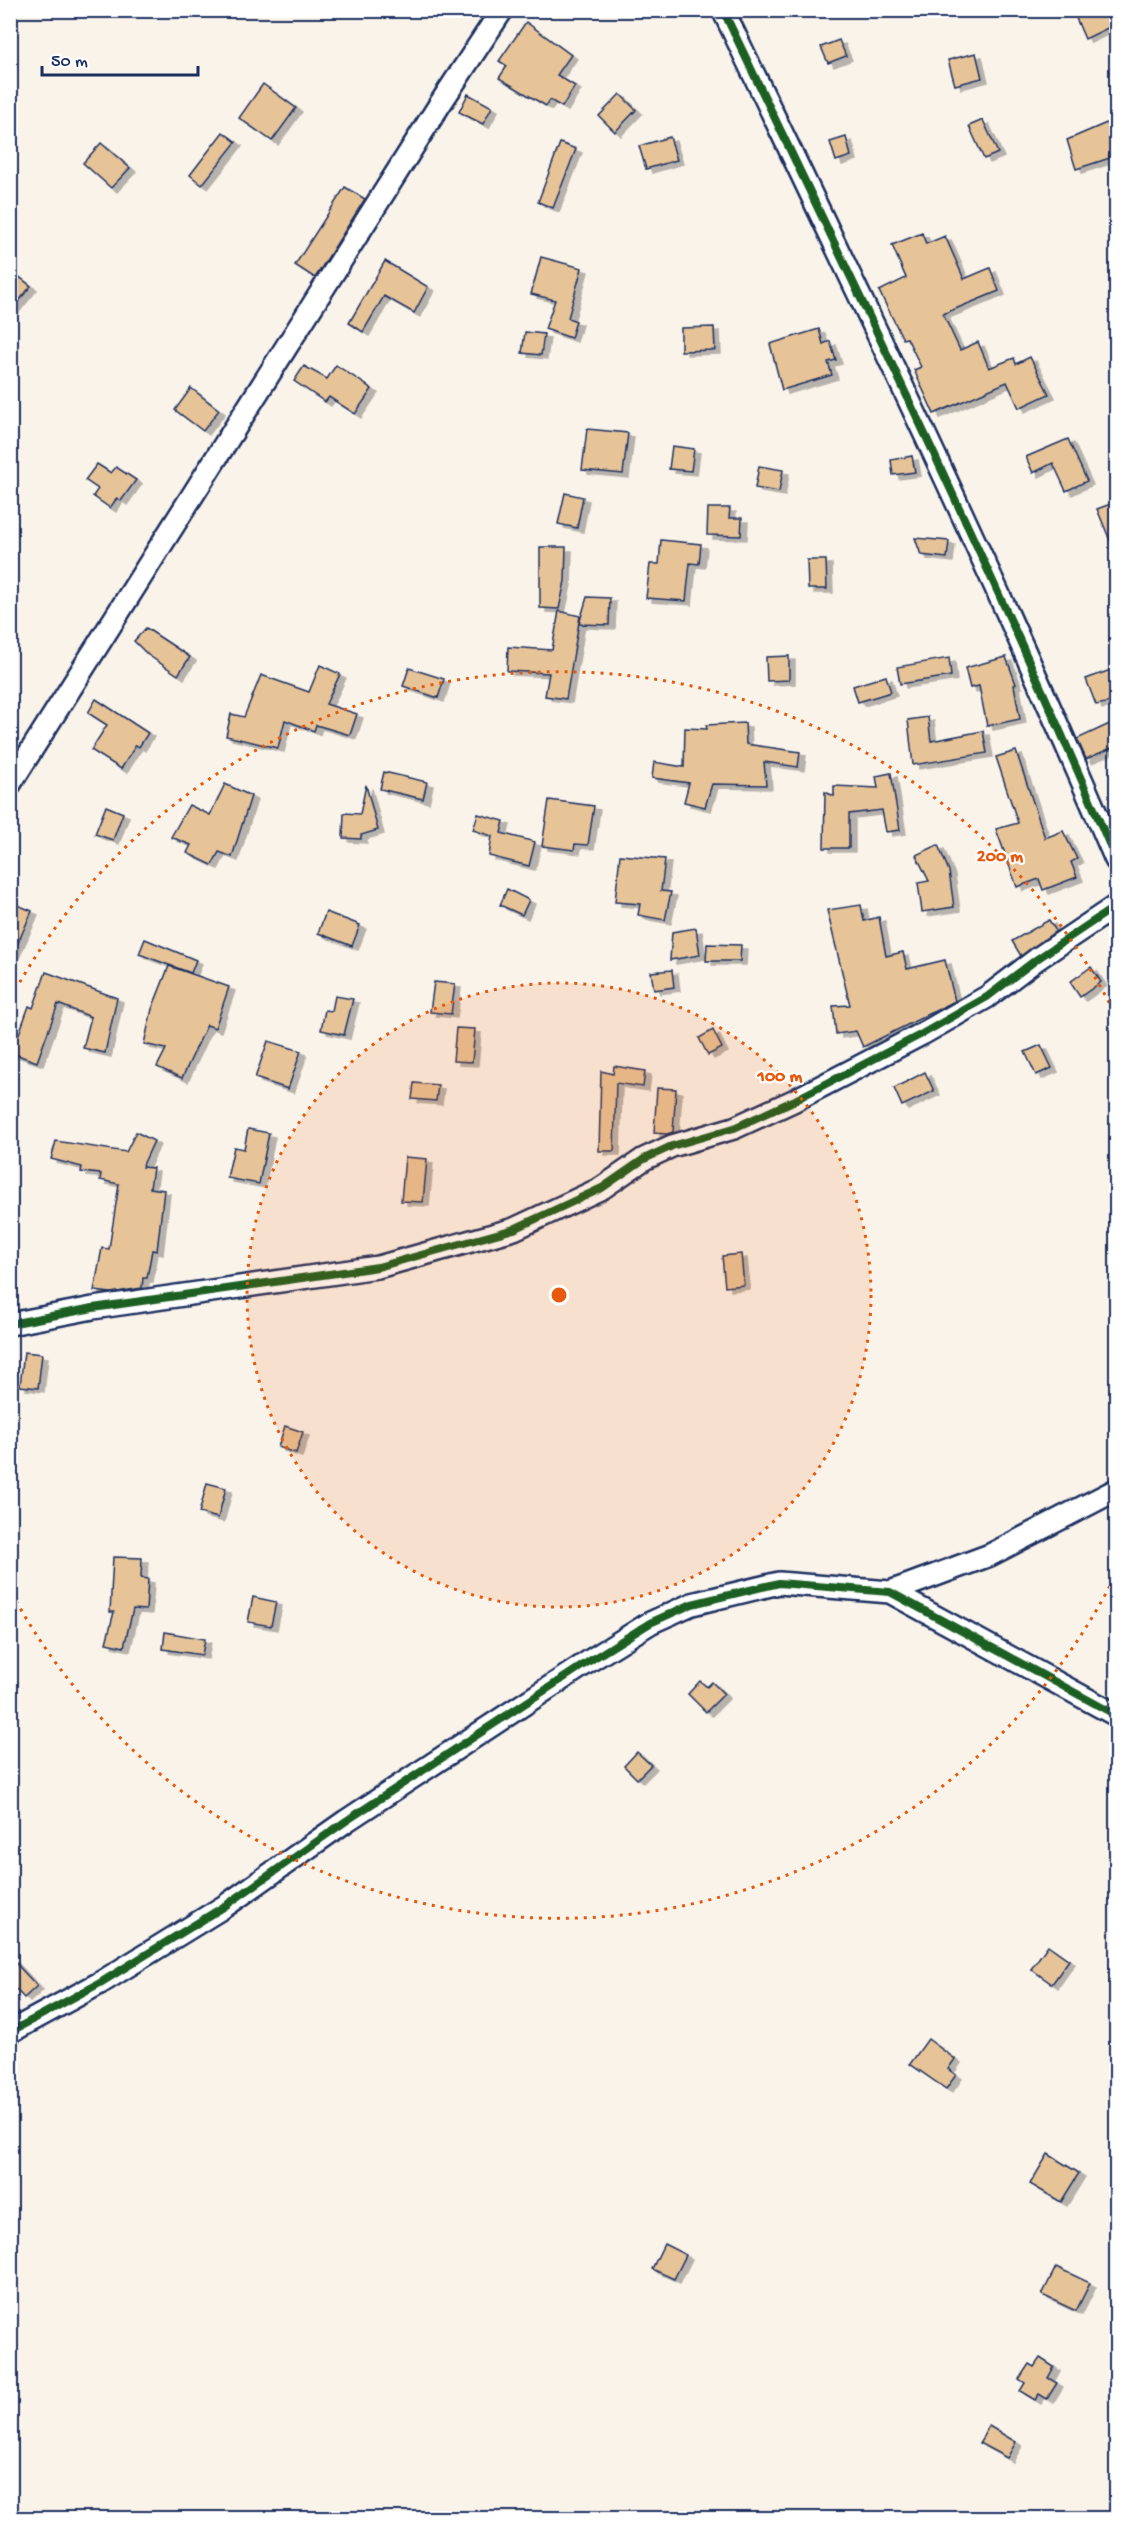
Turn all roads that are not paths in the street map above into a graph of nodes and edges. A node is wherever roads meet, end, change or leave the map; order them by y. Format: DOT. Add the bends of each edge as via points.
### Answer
graph roads {
  1 [pos="502,10"];
  2 [pos="723,10"];
  3 [pos="10,784"];
  4 [pos="1116,860"];
  5 [pos="1116,906"];
  6 [pos="10,1324"];
  7 [pos="1116,1490"];
  8 [pos="890,1592"];
  9 [pos="1116,1715"];
  10 [pos="10,2032"];
  1 -- 3 [label="street"];
  2 -- 4 [label="street" via="957,502"];
  5 -- 6 [label="street" via="1036,959 987,998 922,1034 735,1128 672,1146 644,1159 602,1188 514,1229 378,1267 93,1308"];
  7 -- 8 [label="street" via="990,1555"];
  8 -- 9 [label="street"];
  8 -- 10 [label="street" via="779,1583 692,1604 650,1623 346,1821 225,1905 100,1983"];
}
